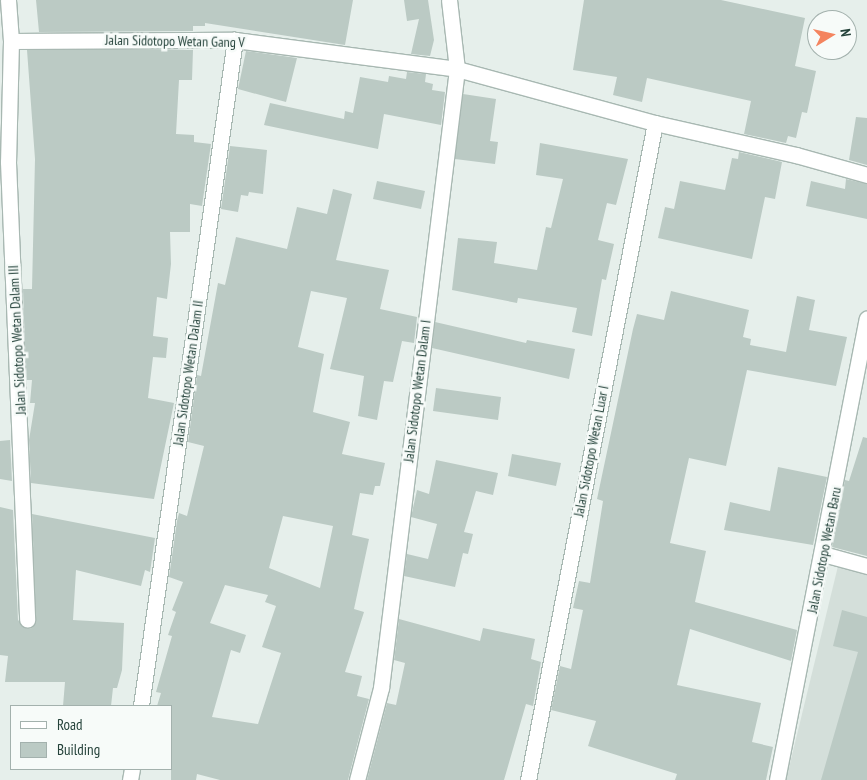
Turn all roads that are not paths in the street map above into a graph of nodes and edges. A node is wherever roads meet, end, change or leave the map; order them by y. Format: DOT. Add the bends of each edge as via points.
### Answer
graph roads {
  1 [pos="8,0"];
  2 [pos="449,0"];
  3 [pos="236,40"];
  4 [pos="12,41"];
  5 [pos="457,69"];
  6 [pos="655,123"];
  7 [pos="4,163"];
  8 [pos="867,175"];
  9 [pos="867,320"];
  10 [pos="861,393"];
  11 [pos="823,554"];
  12 [pos="867,566"];
  13 [pos="27,620"];
  14 [pos="141,705"];
  15 [pos="357,780"];
  16 [pos="528,780"];
  17 [pos="777,780"];
  1 -- 4 [label="street, Jalan Sidotopo Wetan Dalam III"];
  2 -- 5 [label="street, Jalan Sidotopo Wetan Dalam I"];
  3 -- 4 [label="street, Jalan Sidotopo Wetan Gang V"];
  3 -- 5 [label="street, Jalan Sidotopo Wetan Gang V"];
  3 -- 14 [label="street, Jalan Sidotopo Wetan Dalam II"];
  4 -- 7 [label="street, Jalan Sidotopo Wetan Dalam III"];
  5 -- 6 [label="street, Jalan Sidotopo Wetan Gang V"];
  5 -- 15 [label="street, Jalan Sidotopo Wetan Dalam I" via="381,688"];
  6 -- 8 [label="street, Jalan Sidotopo Wetan Gang V" via="796,155"];
  6 -- 16 [label="street, Jalan Sidotopo Wetan Luar I"];
  7 -- 13 [label="street, Jalan Sidotopo Wetan Dalam III"];
  9 -- 10 [label="street, Jalan Sidotopo Wetan Baru"];
  10 -- 11 [label="street, Jalan Sidotopo Wetan Baru"];
  11 -- 12 [label="street"];
  11 -- 17 [label="street, Jalan Sidotopo Wetan Baru"];
}
